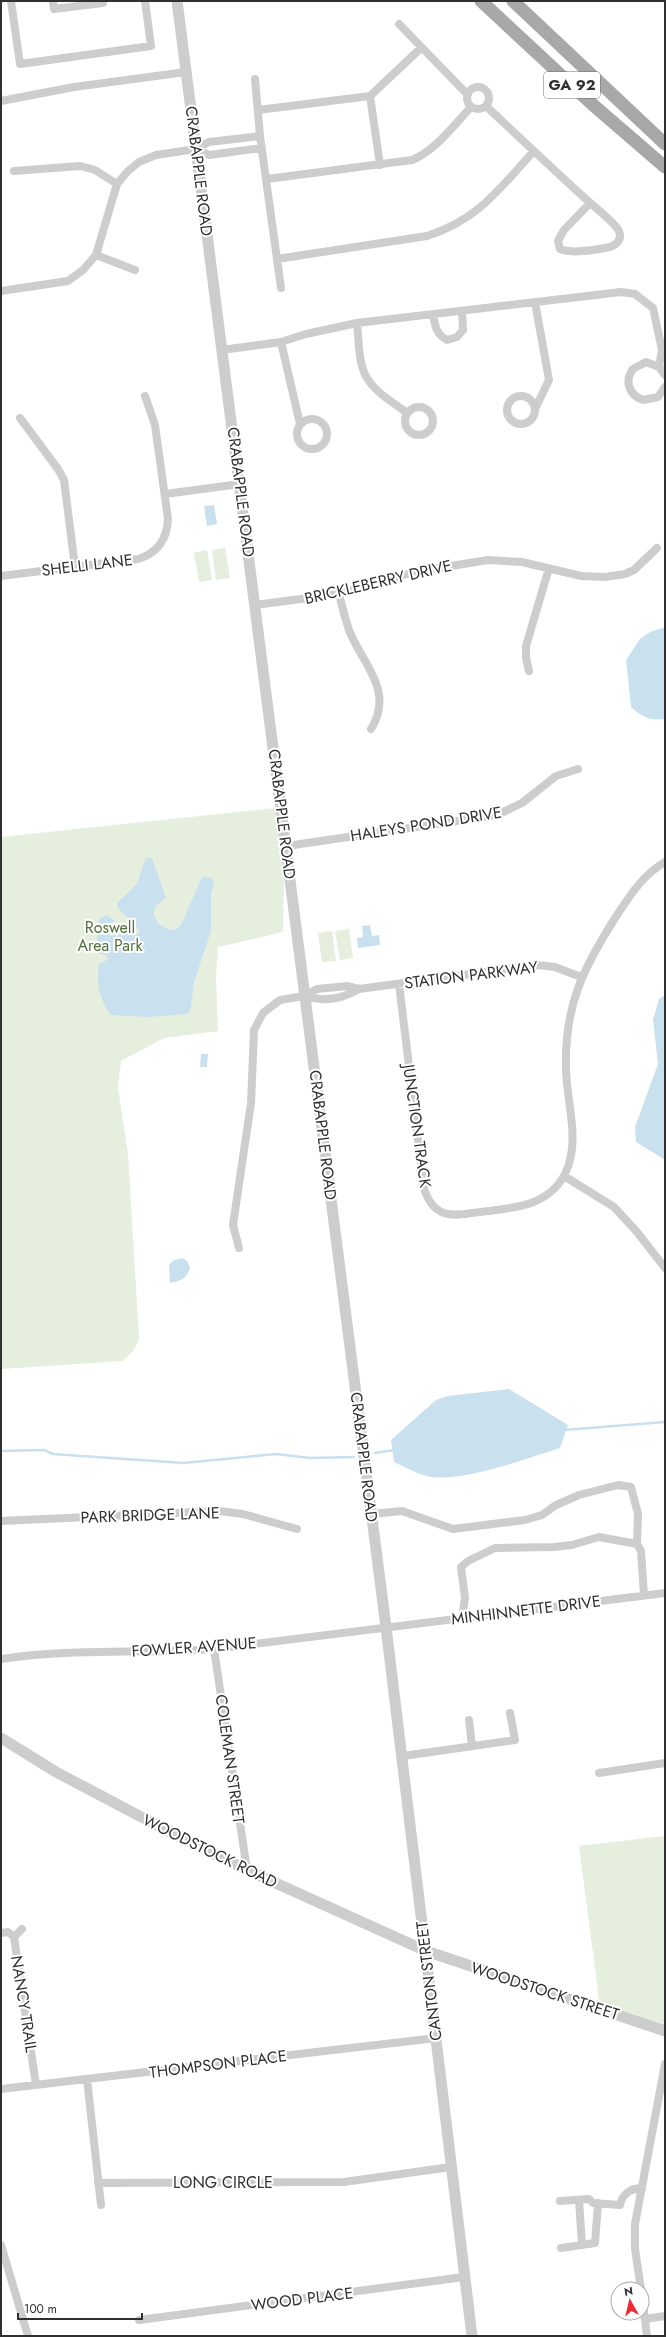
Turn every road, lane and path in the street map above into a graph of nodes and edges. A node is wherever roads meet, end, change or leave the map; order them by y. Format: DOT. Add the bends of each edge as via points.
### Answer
graph roads {
  1 [pos="12,1"];
  2 [pos="53,1"];
  3 [pos="103,1"];
  4 [pos="145,1"];
  5 [pos="177,1"];
  6 [pos="481,1"];
  7 [pos="513,1"];
  8 [pos="398,24"];
  9 [pos="421,48"];
  10 [pos="186,72"];
  11 [pos="254,79"];
  12 [pos="467,94"];
  13 [pos="370,96"];
  14 [pos="1,100"];
  15 [pos="486,106"];
  16 [pos="471,107"];
  17 [pos="258,110"];
  18 [pos="260,136"];
  19 [pos="225,140"];
  20 [pos="665,144"];
  21 [pos="262,148"];
  22 [pos="196,150"];
  23 [pos="534,151"];
  24 [pos="226,152"];
  25 [pos="380,165"];
  26 [pos="665,167"];
  27 [pos="14,171"];
  28 [pos="267,179"];
  29 [pos="116,184"];
  30 [pos="590,203"];
  31 [pos="96,255"];
  32 [pos="277,258"];
  33 [pos="135,270"];
  34 [pos="282,288"];
  35 [pos="1,291"];
  36 [pos="535,302"];
  37 [pos="462,311"];
  38 [pos="433,314"];
  39 [pos="357,323"];
  40 [pos="281,342"];
  41 [pos="222,350"];
  42 [pos="659,367"];
  43 [pos="665,375"];
  44 [pos="665,387"];
  45 [pos="145,396"];
  46 [pos="535,409"];
  47 [pos="408,413"];
  48 [pos="20,418"];
  49 [pos="300,424"];
  50 [pos="240,484"];
  51 [pos="165,494"];
  52 [pos="657,548"];
  53 [pos="75,567"];
  54 [pos="549,568"];
  55 [pos="1,576"];
  56 [pos="339,594"];
  57 [pos="256,605"];
  58 [pos="529,671"];
  59 [pos="371,729"];
  60 [pos="578,769"];
  61 [pos="287,846"];
  62 [pos="665,862"];
  63 [pos="581,977"];
  64 [pos="399,984"];
  65 [pos="304,996"];
  66 [pos="564,1176"];
  67 [pos="239,1248"];
  68 [pos="665,1268"];
  69 [pos="372,1514"];
  70 [pos="1,1521"];
  71 [pos="297,1529"];
  72 [pos="637,1544"];
  73 [pos="665,1593"];
  74 [pos="644,1595"];
  75 [pos="462,1618"];
  76 [pos="386,1627"];
  77 [pos="214,1649"];
  78 [pos="1,1659"];
  79 [pos="510,1713"];
  80 [pos="469,1720"];
  81 [pos="1,1738"];
  82 [pos="472,1746"];
  83 [pos="402,1756"];
  84 [pos="665,1763"];
  85 [pos="599,1772"];
  86 [pos="247,1870"];
  87 [pos="22,1929"];
  88 [pos="1,1933"];
  89 [pos="14,1937"];
  90 [pos="426,1951"];
  91 [pos="665,2031"];
  92 [pos="436,2038"];
  93 [pos="665,2064"];
  94 [pos="87,2079"];
  95 [pos="36,2085"];
  96 [pos="1,2089"];
  97 [pos="451,2167"];
  98 [pos="98,2183"];
  99 [pos="642,2189"];
  100 [pos="579,2200"];
  101 [pos="560,2201"];
  102 [pos="598,2203"];
  103 [pos="101,2205"];
  104 [pos="1,2245"];
  105 [pos="582,2245"];
  106 [pos="561,2248"];
  107 [pos="464,2277"];
  108 [pos="640,2281"];
  109 [pos="665,2316"];
  110 [pos="650,2318"];
  111 [pos="139,2320"];
  112 [pos="645,2321"];
  113 [pos="27,2334"];
  114 [pos="472,2336"];
  115 [pos="647,2336"];
  1 -- 4 [label="street" via="20,64 151,46"];
  2 -- 3 [label="street" via="54,9"];
  5 -- 10 [label="street, CRABAPPLE ROAD"];
  6 -- 26 [label="main road, GA 92" via="592,104"];
  7 -- 20 [label="main road, GA 92"];
  8 -- 9 [label="street"];
  9 -- 12 [label="street"];
  9 -- 13 [label="street"];
  10 -- 14 [label="street"];
  10 -- 22 [label="street, CRABAPPLE ROAD"];
  11 -- 17 [label="street"];
  12 -- 15 [label="street" via="473,88 484,88 489,98"];
  12 -- 16 [label="street" via="467,102"];
  13 -- 17 [label="street"];
  13 -- 25 [label="street"];
  15 -- 16 [label="street" via="479,110"];
  15 -- 23 [label="street"];
  16 -- 25 [label="street" via="424,155 412,160"];
  17 -- 18 [label="street"];
  18 -- 19 [label="street"];
  18 -- 21 [label="street"];
  19 -- 22 [label="street" via="209,142"];
  19 -- 24 [label="street"];
  21 -- 24 [label="street"];
  21 -- 28 [label="street"];
  22 -- 24 [label="street" via="209,155"];
  22 -- 29 [label="street" via="156,155 139,162"];
  22 -- 41 [label="street, CRABAPPLE ROAD"];
  23 -- 30 [label="street"];
  23 -- 32 [label="street" via="485,205 448,230 426,236"];
  25 -- 28 [label="street"];
  27 -- 29 [label="street" via="80,166 95,170"];
  28 -- 32 [label="street"];
  29 -- 31 [label="street"];
  30 -- 30 [label="street" via="619,230 618,244 610,248 567,252 560,249 558,241 562,232"];
  31 -- 33 [label="street"];
  31 -- 35 [label="street" via="83,270 68,281"];
  32 -- 34 [label="street"];
  36 -- 37 [label="street"];
  36 -- 42 [label="street" via="621,292 634,294 653,308 662,350"];
  36 -- 46 [label="street" via="549,380"];
  37 -- 38 [label="street"];
  37 -- 38 [label="street" via="462,330 457,337 447,340 440,336 436,329"];
  38 -- 39 [label="street"];
  39 -- 40 [label="street" via="320,330"];
  39 -- 47 [label="street" via="367,378 381,394"];
  40 -- 41 [label="street"];
  40 -- 49 [label="street"];
  41 -- 50 [label="street, CRABAPPLE ROAD"];
  42 -- 43 [label="street"];
  42 -- 44 [label="street" via="646,362 636,366 628,377 629,387 638,398 648,400 658,397"];
  45 -- 51 [label="street, SHELLI LANE" via="155,425"];
  48 -- 53 [label="street" via="64,480"];
  50 -- 51 [label="street"];
  50 -- 57 [label="street, CRABAPPLE ROAD"];
  51 -- 53 [label="street, SHELLI LANE" via="168,529 163,542 154,552 138,559"];
  52 -- 54 [label="street, BRICKLEBERRY DRIVE" via="634,570 625,574 606,577 581,576"];
  53 -- 55 [label="street, SHELLI LANE"];
  54 -- 56 [label="street, BRICKLEBERRY DRIVE" via="522,562 488,560 414,572"];
  54 -- 58 [label="street" via="526,646"];
  56 -- 57 [label="street, BRICKLEBERRY DRIVE"];
  56 -- 59 [label="street" via="349,630 371,668 378,689 380,710"];
  57 -- 61 [label="street, CRABAPPLE ROAD"];
  60 -- 61 [label="street, HALEYS POND DRIVE" via="556,776 522,804 497,815"];
  61 -- 65 [label="street, CRABAPPLE ROAD"];
  62 -- 63 [label="street, JUNCTION TRACK" via="644,877 634,889 594,951"];
  63 -- 64 [label="street, STATION PARKWAY" via="555,967 537,965"];
  63 -- 66 [label="street, JUNCTION TRACK" via="571,1009 566,1040 566,1072 574,1142"];
  64 -- 65 [label="street, STATION PARKWAY" via="359,989 348,995 318,1001"];
  64 -- 66 [label="street, JUNCTION TRACK" via="424,1189 436,1209 454,1215 522,1207 546,1196"];
  65 -- 67 [label="street" via="273,1004 263,1013 254,1030 251,1103 233,1225"];
  65 -- 69 [label="street, CRABAPPLE ROAD"];
  66 -- 68 [label="street" via="614,1207"];
  69 -- 72 [label="street" via="402,1511 453,1528 524,1520 542,1515 556,1505 579,1495 618,1485 631,1487 638,1514"];
  69 -- 76 [label="street, CRABAPPLE ROAD"];
  70 -- 71 [label="street, PARK BRIDGE LANE" via="220,1511 243,1514"];
  72 -- 74 [label="street" via="641,1551"];
  72 -- 75 [label="street" via="599,1537 554,1547 495,1548 468,1561 462,1567 465,1598"];
  73 -- 74 [label="street, MINHINNETTE DRIVE"];
  74 -- 75 [label="street, MINHINNETTE DRIVE"];
  75 -- 76 [label="street, MINHINNETTE DRIVE"];
  76 -- 77 [label="street, FOWLER AVENUE"];
  76 -- 83 [label="street, CANTON STREET"];
  77 -- 78 [label="street, FOWLER AVENUE" via="25,1655"];
  77 -- 86 [label="street, COLEMAN STREET"];
  79 -- 82 [label="street" via="514,1740"];
  80 -- 82 [label="street"];
  81 -- 86 [label="street, WOODSTOCK ROAD" via="56,1772"];
  82 -- 83 [label="street"];
  83 -- 90 [label="street, CANTON STREET"];
  84 -- 85 [label="street"];
  86 -- 90 [label="street, WOODSTOCK ROAD"];
  87 -- 89 [label="street"];
  88 -- 89 [label="street, NANCY TRAIL" via="8,1932"];
  89 -- 95 [label="street, NANCY TRAIL"];
  90 -- 91 [label="street, WOODSTOCK STREET"];
  90 -- 92 [label="street, CANTON STREET"];
  92 -- 94 [label="street, THOMPSON PLACE"];
  92 -- 97 [label="street, CANTON STREET"];
  93 -- 99 [label="street"];
  94 -- 95 [label="street, THOMPSON PLACE"];
  94 -- 98 [label="street"];
  95 -- 96 [label="street, THOMPSON PLACE"];
  97 -- 98 [label="street, LONG CIRCLE" via="344,2182"];
  97 -- 107 [label="street, CANTON STREET"];
  98 -- 103 [label="street"];
  99 -- 102 [label="street" via="635,2188 629,2191 620,2205"];
  99 -- 108 [label="street" via="635,2224"];
  100 -- 101 [label="street"];
  100 -- 102 [label="street" via="589,2199 593,2203"];
  100 -- 105 [label="street"];
  102 -- 105 [label="street" via="595,2244"];
  104 -- 113 [label="street"];
  105 -- 106 [label="street"];
  107 -- 111 [label="street, WOOD PLACE"];
  107 -- 114 [label="street, CANTON STREET"];
  109 -- 110 [label="street"];
  112 -- 115 [label="street"];
}
